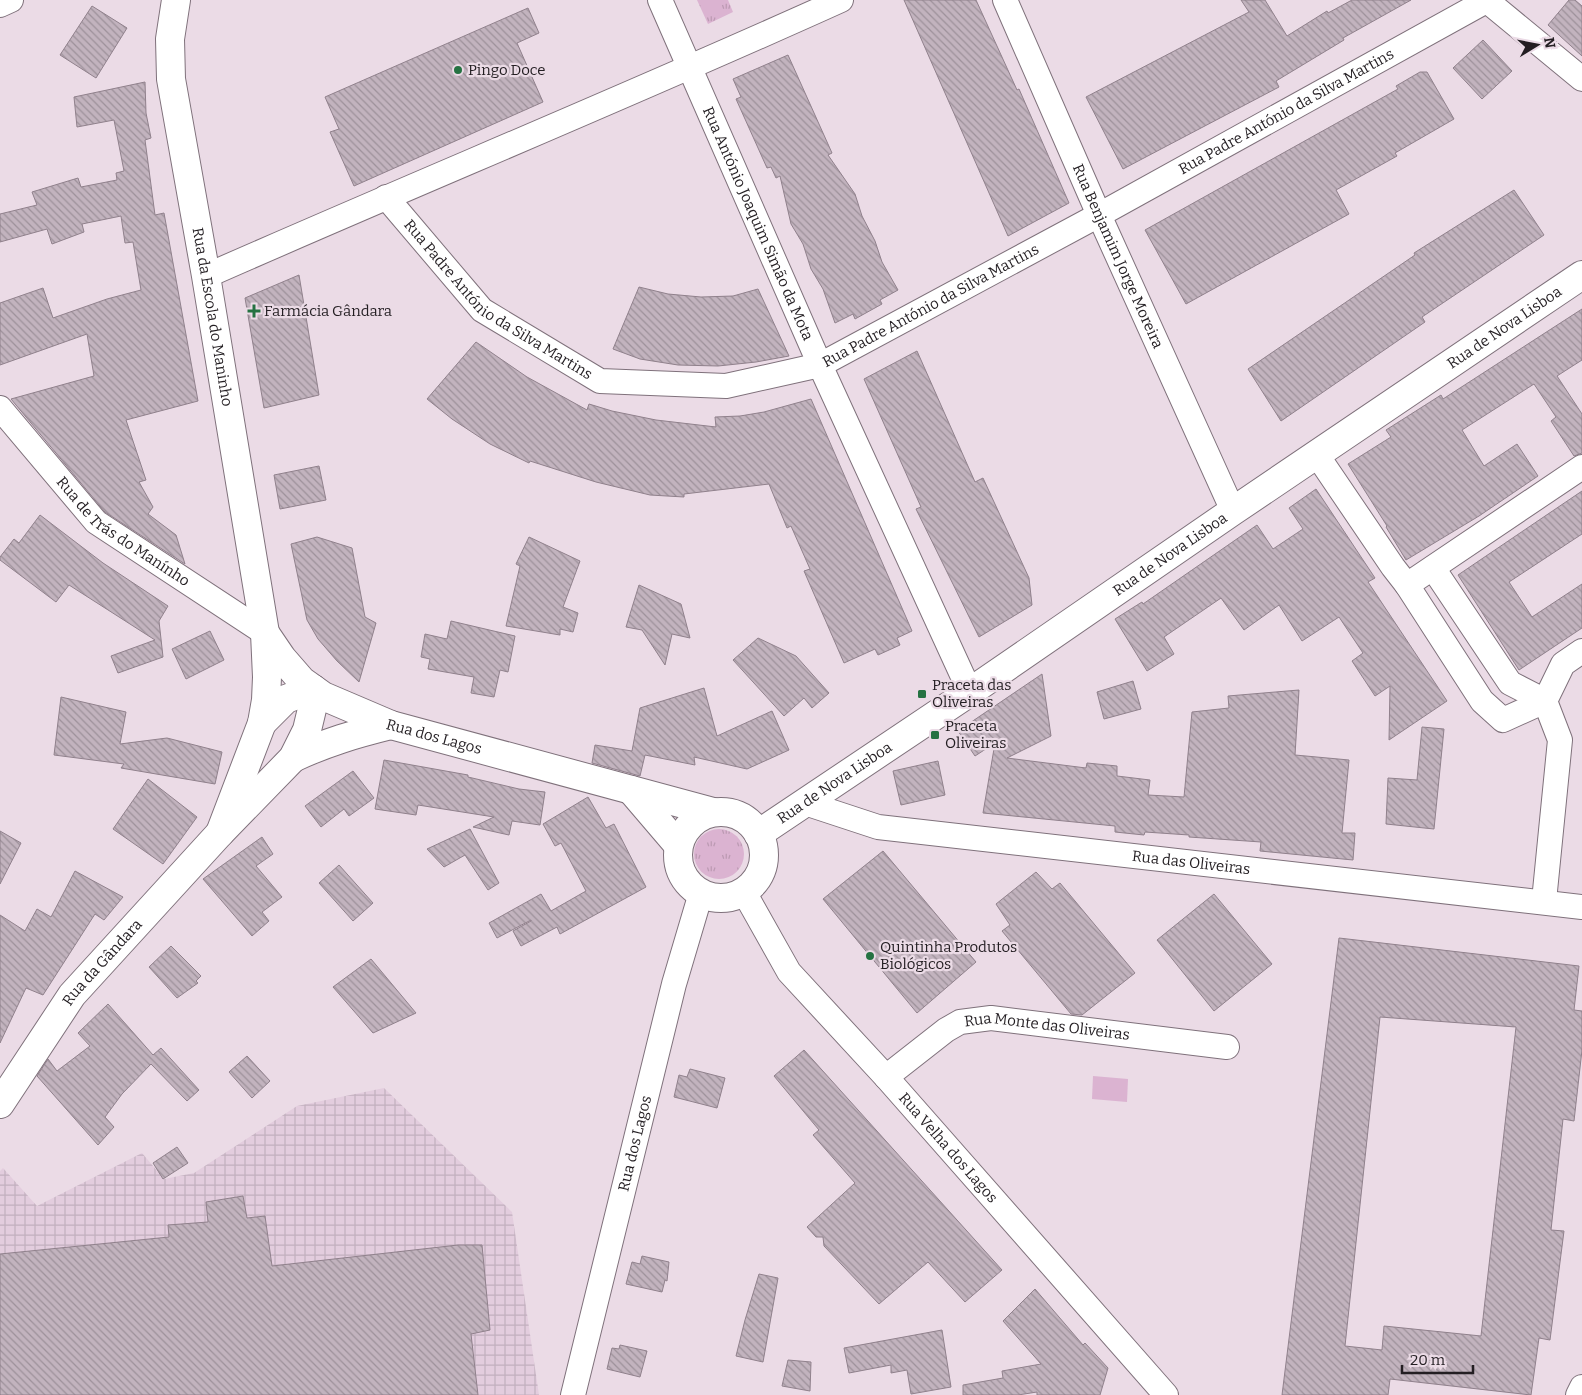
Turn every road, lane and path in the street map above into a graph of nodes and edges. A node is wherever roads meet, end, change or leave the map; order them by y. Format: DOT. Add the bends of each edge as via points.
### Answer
graph roads {
  1 [pos="11,0"];
  2 [pos="176,0"];
  3 [pos="660,0"];
  4 [pos="841,0"];
  5 [pos="1006,0"];
  6 [pos="1486,0"];
  7 [pos="0,5"];
  8 [pos="690,68"];
  9 [pos="1582,79"];
  10 [pos="386,197"];
  11 [pos="1099,215"];
  12 [pos="1582,275"];
  13 [pos="206,276"];
  14 [pos="820,365"];
  15 [pos="0,408"];
  16 [pos="1317,455"];
  17 [pos="1582,467"];
  18 [pos="1233,511"];
  19 [pos="1433,568"];
  20 [pos="1407,585"];
  21 [pos="265,633"];
  22 [pos="1582,651"];
  23 [pos="1572,664"];
  24 [pos="1510,683"];
  25 [pos="313,689"];
  26 [pos="970,692"];
  27 [pos="1545,701"];
  28 [pos="1482,702"];
  29 [pos="262,723"];
  30 [pos="391,724"];
  31 [pos="293,758"];
  32 [pos="631,790"];
  33 [pos="805,803"];
  34 [pos="713,812"];
  35 [pos="220,833"];
  36 [pos="758,834"];
  37 [pos="678,846"];
  38 [pos="744,892"];
  39 [pos="701,893"];
  40 [pos="1544,902"];
  41 [pos="1582,907"];
  42 [pos="1226,1047"];
  43 [pos="886,1077"];
  44 [pos="0,1104"];
  45 [pos="1582,1387"];
  46 [pos="573,1395"];
  47 [pos="1166,1395"];
  48 [pos="1578,1395"];
  1 -- 7 [label="street"];
  2 -- 13 [label="main road, Rua da Escola do Maninho" via="170,39 171,79"];
  3 -- 8 [label="street, Rua António Joaquim Simão da Mota"];
  4 -- 8 [label="street"];
  5 -- 11 [label="street, Rua Benjamim Jorge Moreira"];
  6 -- 9 [label="street"];
  6 -- 11 [label="street, Rua Padre António da Silva Martins"];
  8 -- 10 [label="street"];
  8 -- 14 [label="street, Rua António Joaquim Simão da Mota"];
  10 -- 13 [label="street"];
  10 -- 14 [label="street, Rua Padre António da Silva Martins" via="482,310 600,382 726,386"];
  11 -- 14 [label="street, Rua Padre António da Silva Martins"];
  11 -- 18 [label="street, Rua Benjamim Jorge Moreira"];
  12 -- 16 [label="main road, Rua de Nova Lisboa"];
  13 -- 21 [label="main road, Rua da Escola do Maninho"];
  14 -- 26 [label="street, Rua António Joaquim Simão da Mota"];
  15 -- 21 [label="street, Rua de Trás do Manínho" via="96,522"];
  16 -- 18 [label="main road, Rua de Nova Lisboa"];
  16 -- 20 [label="street"];
  17 -- 19 [label="street"];
  18 -- 26 [label="main road, Rua de Nova Lisboa"];
  19 -- 20 [label="street"];
  19 -- 24 [label="street"];
  20 -- 28 [label="street"];
  21 -- 25 [label="main road, Rua dos Lagos" via="282,658"];
  21 -- 29 [label="main road, Rua da Gândara" via="267,677"];
  22 -- 23 [label="street"];
  23 -- 27 [label="street"];
  24 -- 27 [label="street"];
  24 -- 28 [label="street"];
  25 -- 29 [label="main road, Rua da Gândara" via="286,699"];
  25 -- 30 [label="main road, Rua dos Lagos"];
  25 -- 31 [label="main road, Rua da Gândara" via="307,730"];
  26 -- 33 [label="main road, Rua de Nova Lisboa"];
  27 -- 28 [label="street" via="1503,720"];
  27 -- 40 [label="street" via="1560,740"];
  29 -- 35 [label="main road, Rua da Gândara"];
  30 -- 31 [label="main road, Rua da Gândara" via="345,736"];
  30 -- 32 [label="main road, Rua dos Lagos"];
  31 -- 35 [label="main road, Rua da Gândara"];
  32 -- 34 [label="main road"];
  32 -- 37 [label="main road"];
  33 -- 36 [label="main road, Rua de Nova Lisboa"];
  33 -- 40 [label="street, Rua das Oliveiras" via="878,827"];
  34 -- 36 [label="main road" via="730,812 746,819"];
  34 -- 37 [label="main road" via="698,818 685,830"];
  35 -- 44 [label="main road, Rua da Gândara" via="72,995"];
  36 -- 38 [label="main road" via="764,848 763,864 756,880"];
  37 -- 39 [label="main road" via="678,862 684,878"];
  38 -- 39 [label="main road" via="728,898 712,898"];
  38 -- 43 [label="street, Rua Velha dos Lagos" via="789,972"];
  39 -- 46 [label="street, Rua dos Lagos" via="674,984"];
  40 -- 41 [label="street, Rua das Oliveiras"];
  42 -- 43 [label="street, Rua Monte das Oliveiras" via="990,1018 960,1022"];
  43 -- 47 [label="street, Rua Velha dos Lagos"];
  45 -- 48 [label="street"];
}
